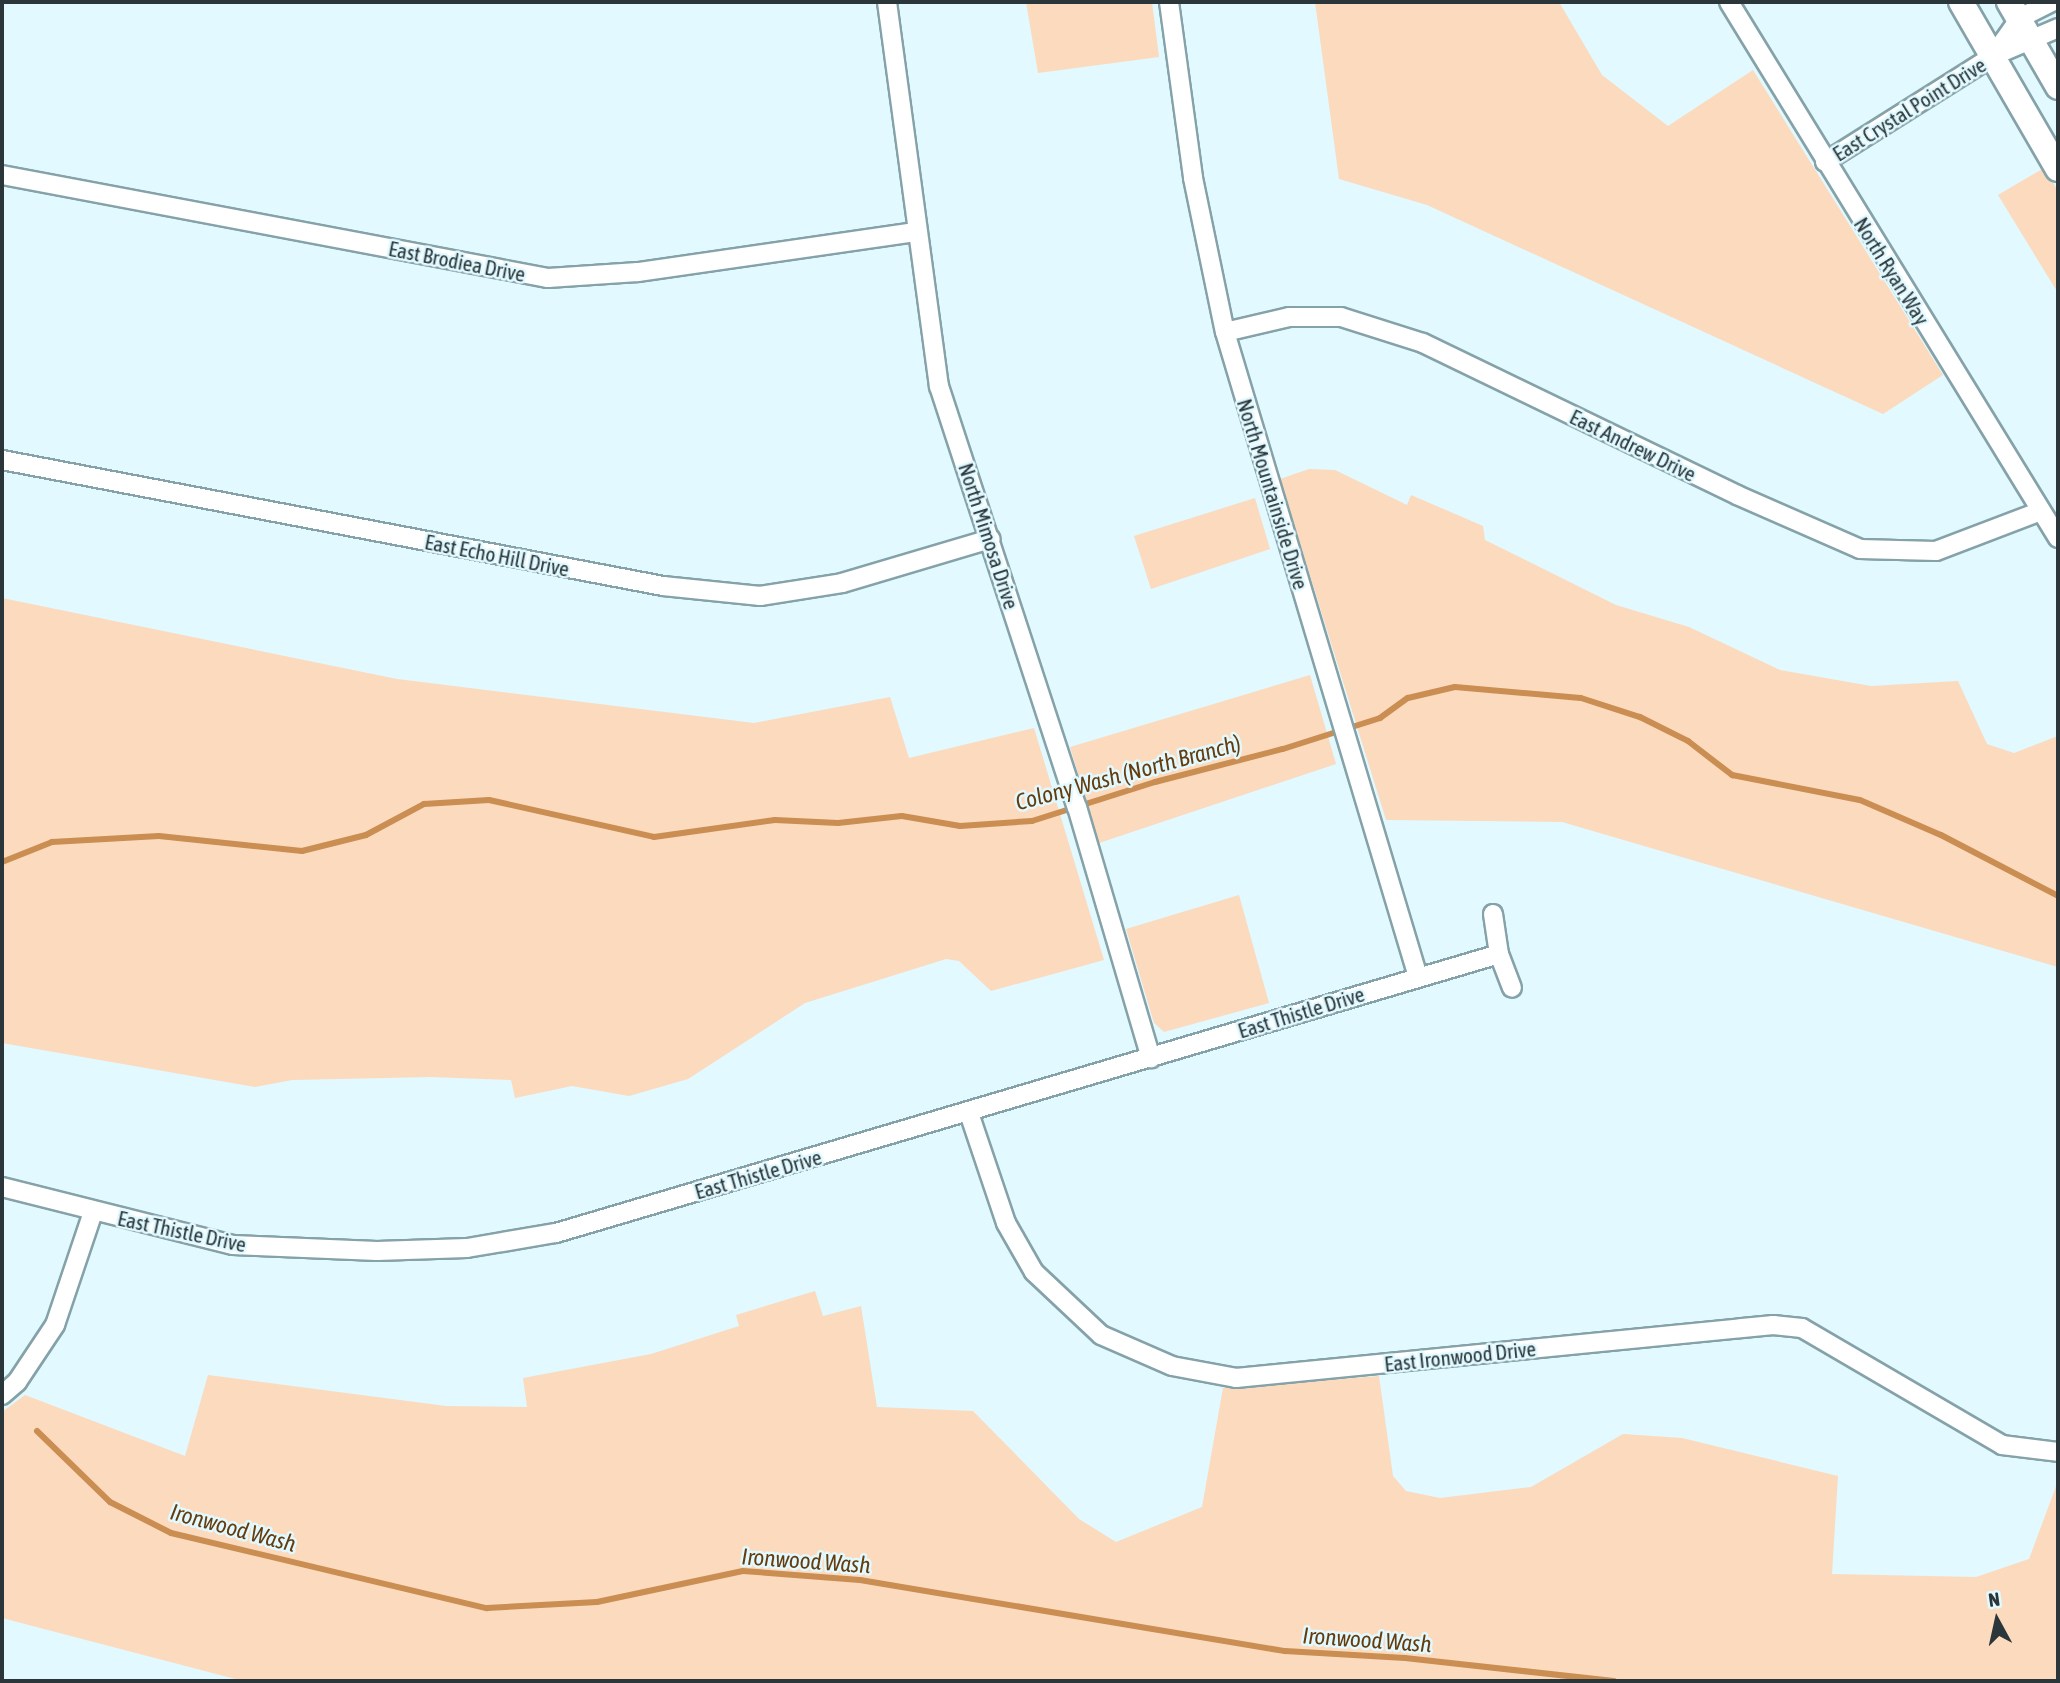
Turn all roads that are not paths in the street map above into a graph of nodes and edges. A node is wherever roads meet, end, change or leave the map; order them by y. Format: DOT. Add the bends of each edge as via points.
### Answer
graph roads {
  1 [pos="887,2"];
  2 [pos="1169,2"];
  3 [pos="1729,2"];
  4 [pos="1961,2"];
  5 [pos="2051,2"];
  6 [pos="2015,10"];
  7 [pos="2058,28"];
  8 [pos="2032,42"];
  9 [pos="1993,56"];
  10 [pos="2058,87"];
  11 [pos="1825,162"];
  12 [pos="2058,169"];
  13 [pos="2,175"];
  14 [pos="915,232"];
  15 [pos="1225,332"];
  16 [pos="2,460"];
  17 [pos="2041,511"];
  18 [pos="2058,538"];
  19 [pos="991,539"];
  20 [pos="1493,914"];
  21 [pos="1500,954"];
  22 [pos="1418,976"];
  23 [pos="1512,988"];
  24 [pos="1151,1058"];
  25 [pos="969,1113"];
  26 [pos="2,1187"];
  27 [pos="93,1213"];
  28 [pos="2,1395"];
  29 [pos="2058,1452"];
  1 -- 14 [label="street, North Mimosa Drive"];
  2 -- 15 [label="street, North Mountainside Drive" via="1193,178"];
  3 -- 11 [label="street, North Ryan Way"];
  4 -- 9 [label="main road"];
  5 -- 6 [label="street, East Crystal Point Drive"];
  6 -- 8 [label="main road"];
  6 -- 9 [label="street, East Crystal Point Drive"];
  7 -- 8 [label="street, East Crystal Point Drive"];
  8 -- 9 [label="street, East Crystal Point Drive"];
  8 -- 10 [label="main road"];
  9 -- 11 [label="street, East Crystal Point Drive"];
  9 -- 12 [label="main road"];
  11 -- 17 [label="street, North Ryan Way"];
  13 -- 14 [label="street, East Brodiea Drive" via="548,278 638,272"];
  14 -- 19 [label="street, North Mimosa Drive" via="939,386"];
  15 -- 17 [label="street, East Andrew Drive" via="1289,317 1341,317 1423,343 1737,495 1860,549 1936,551"];
  15 -- 22 [label="street, North Mountainside Drive"];
  16 -- 19 [label="street, East Echo Hill Drive" via="663,586 760,596 842,583"];
  17 -- 18 [label="street, North Ryan Way"];
  19 -- 24 [label="street, North Mimosa Drive"];
  20 -- 21 [label="street"];
  21 -- 22 [label="street, East Thistle Drive"];
  21 -- 23 [label="street"];
  22 -- 24 [label="street, East Thistle Drive"];
  24 -- 25 [label="street, East Thistle Drive"];
  25 -- 27 [label="street, East Thistle Drive" via="556,1233 467,1248 376,1251 233,1245"];
  25 -- 29 [label="street, East Ironwood Drive" via="1006,1223 1034,1272 1101,1335 1172,1366 1236,1378 1773,1325 1802,1328 2002,1446"];
  26 -- 27 [label="street, East Thistle Drive"];
  27 -- 28 [label="street" via="55,1325 18,1382"];
}
